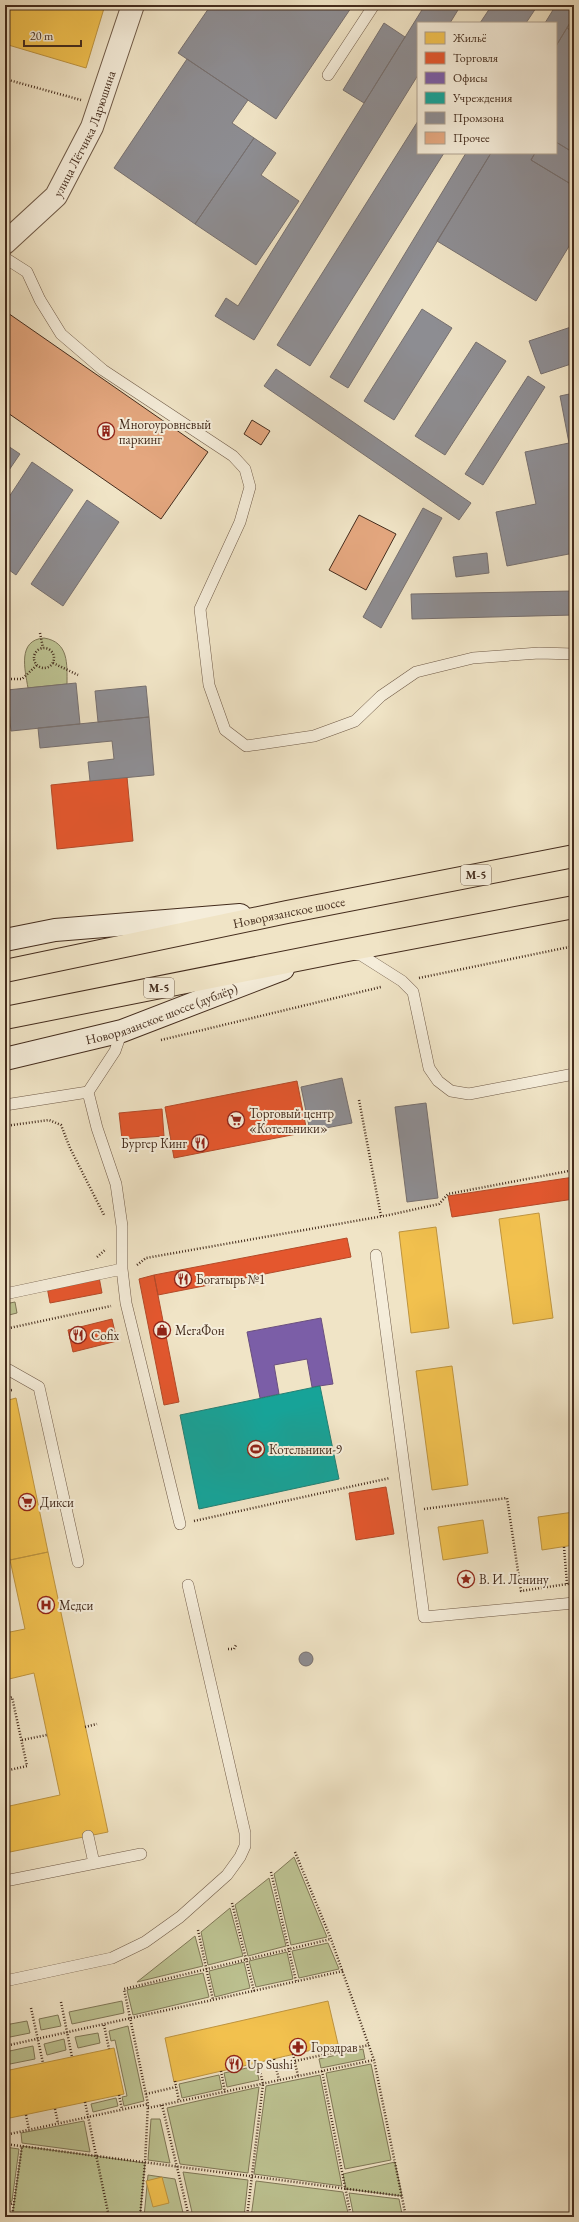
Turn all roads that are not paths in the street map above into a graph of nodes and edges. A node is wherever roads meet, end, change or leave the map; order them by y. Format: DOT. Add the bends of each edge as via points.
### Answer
graph roads {
  1 [pos="133,5"];
  2 [pos="374,5"];
  3 [pos="328,75"];
  4 [pos="5,243"];
  5 [pos="5,258"];
  6 [pos="574,654"];
  7 [pos="574,856"];
  8 [pos="574,907"];
  9 [pos="287,912"];
  10 [pos="5,940"];
  11 [pos="337,952"];
  12 [pos="314,957"];
  13 [pos="5,972"];
  14 [pos="5,1018"];
  15 [pos="122,1031"];
  16 [pos="5,1058"];
  17 [pos="574,1074"];
  18 [pos="88,1092"];
  19 [pos="5,1105"];
  20 [pos="376,1255"];
  21 [pos="122,1269"];
  22 [pos="5,1294"];
  23 [pos="5,1371"];
  24 [pos="180,1524"];
  25 [pos="78,1562"];
  26 [pos="188,1585"];
  27 [pos="574,1603"];
  28 [pos="88,1836"];
  29 [pos="141,1854"];
  30 [pos="94,1863"];
  31 [pos="5,1881"];
  32 [pos="5,1981"];
  1 -- 4 [label="main road, улица Лётчика Ларюшина" via="92,127 56,196"];
  2 -- 3 [label="lane"];
  5 -- 6 [label="lane" via="27,272 40,300 61,334 103,370 233,456 246,469 250,486 240,522 200,609 209,685 225,730 246,746 314,736 355,721 381,696 416,672 473,658 538,653"];
  7 -- 9 [label="highway, Новорязанское шоссе / М-5"];
  8 -- 11 [label="highway, М-5"];
  9 -- 10 [label="main road" via="110,924 55,930"];
  9 -- 13 [label="highway, Новорязанское шоссе / М-5"];
  11 -- 12 [label="highway, М-5"];
  11 -- 17 [label="lane" via="361,955 402,981 413,992 429,1068 438,1081 451,1091 469,1094"];
  12 -- 14 [label="highway, М-5"];
  12 -- 15 [label="main road, Новорязанское шоссе (дублёр)"];
  15 -- 16 [label="main road, Новорязанское шоссе (дублёр)"];
  15 -- 18 [label="lane" via="115,1051"];
  18 -- 19 [label="lane"];
  18 -- 21 [label="lane" via="116,1184 122,1226"];
  20 -- 27 [label="lane" via="424,1617"];
  21 -- 22 [label="lane"];
  21 -- 24 [label="lane" via="126,1303"];
  23 -- 25 [label="lane" via="9,1370 39,1388"];
  26 -- 32 [label="lane" via="245,1833 245,1846 240,1857 221,1880 180,1917 145,1942 112,1958"];
  28 -- 30 [label="lane"];
  29 -- 30 [label="lane"];
  30 -- 31 [label="lane"];
}
